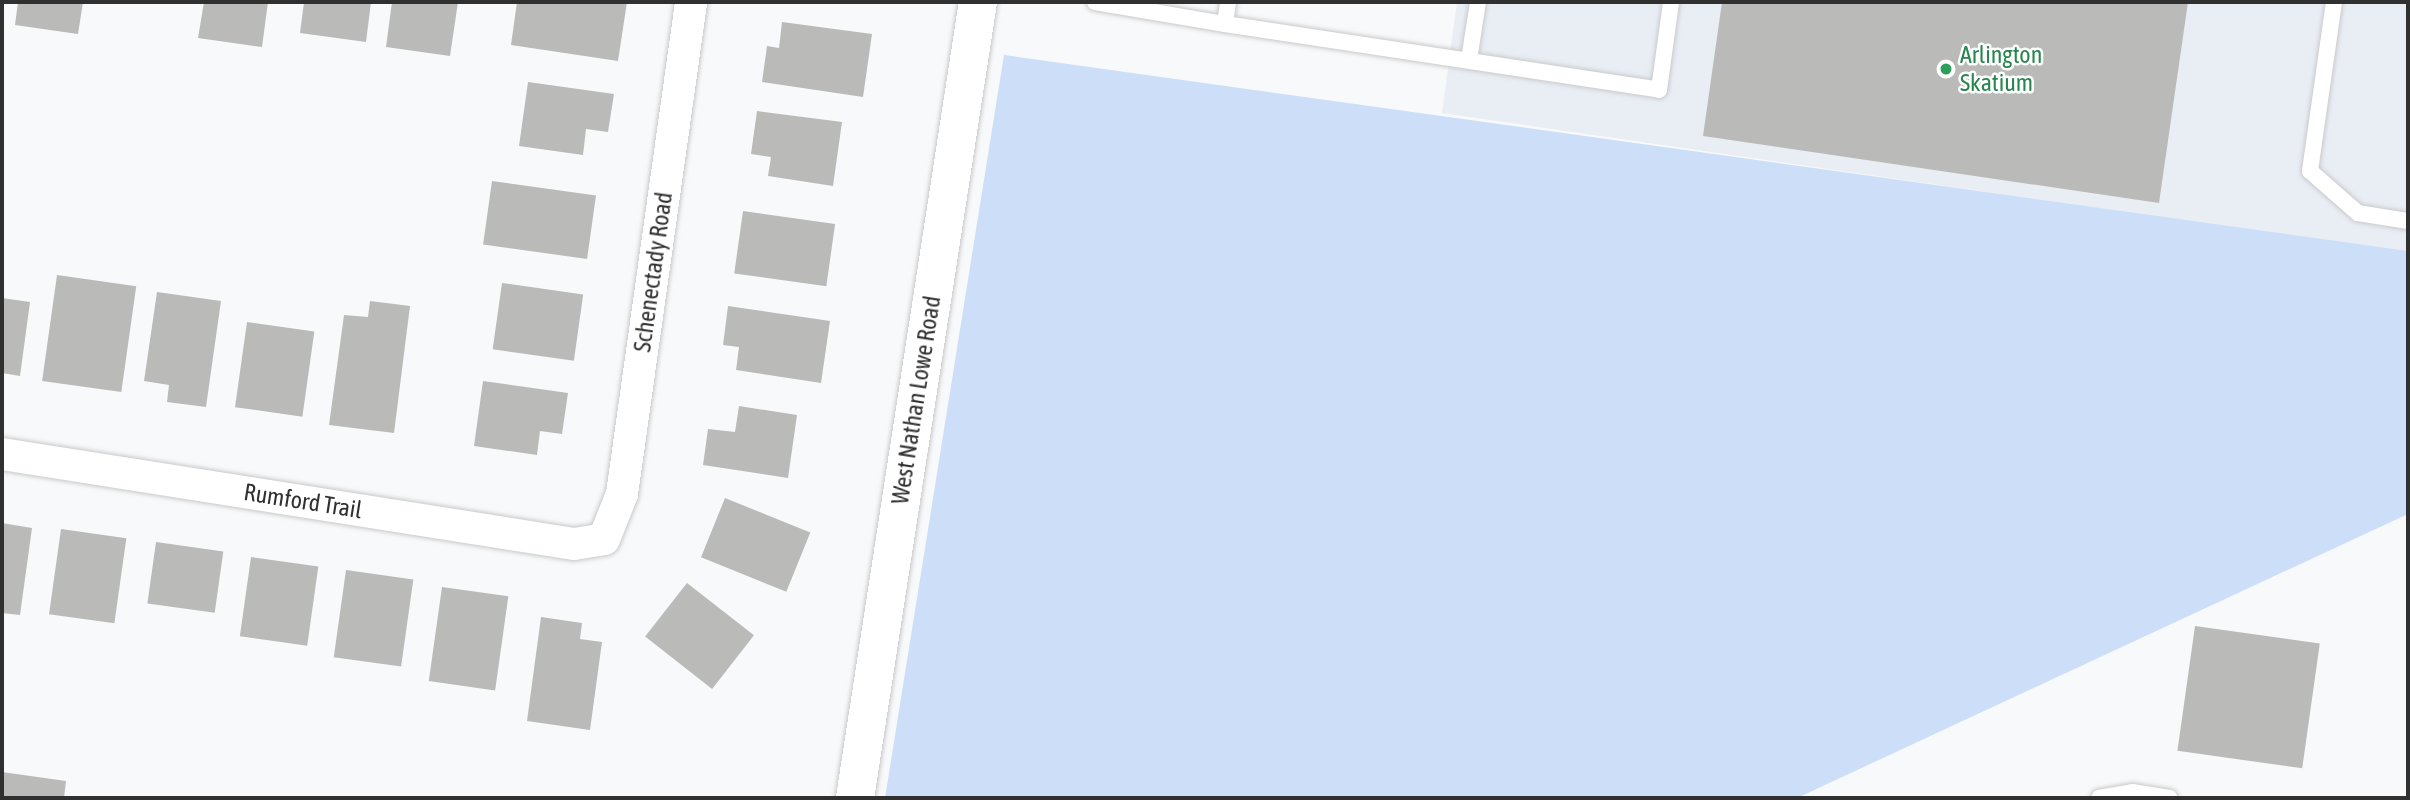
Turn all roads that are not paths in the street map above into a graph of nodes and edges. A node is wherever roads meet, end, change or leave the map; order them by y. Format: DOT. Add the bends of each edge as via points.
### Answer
graph roads {
  1 [pos="691,2"];
  2 [pos="978,2"];
  3 [pos="1095,2"];
  4 [pos="1228,2"];
  5 [pos="1478,2"];
  6 [pos="1671,2"];
  7 [pos="2334,2"];
  8 [pos="1225,24"];
  9 [pos="1469,60"];
  10 [pos="2408,221"];
  11 [pos="2,454"];
  12 [pos="604,539"];
  13 [pos="855,798"];
  14 [pos="2099,798"];
  15 [pos="2170,798"];
  1 -- 12 [label="street, Schenectady Road" via="622,494"];
  2 -- 13 [label="street, West Nathan Lowe Road"];
  3 -- 8 [label="lane"];
  4 -- 8 [label="lane"];
  5 -- 9 [label="lane"];
  6 -- 9 [label="lane" via="1659,90"];
  7 -- 10 [label="lane" via="2310,171 2358,213"];
  8 -- 9 [label="lane"];
  11 -- 12 [label="street, Rumford Trail" via="574,544"];
  14 -- 15 [label="lane" via="2132,792"];
}
